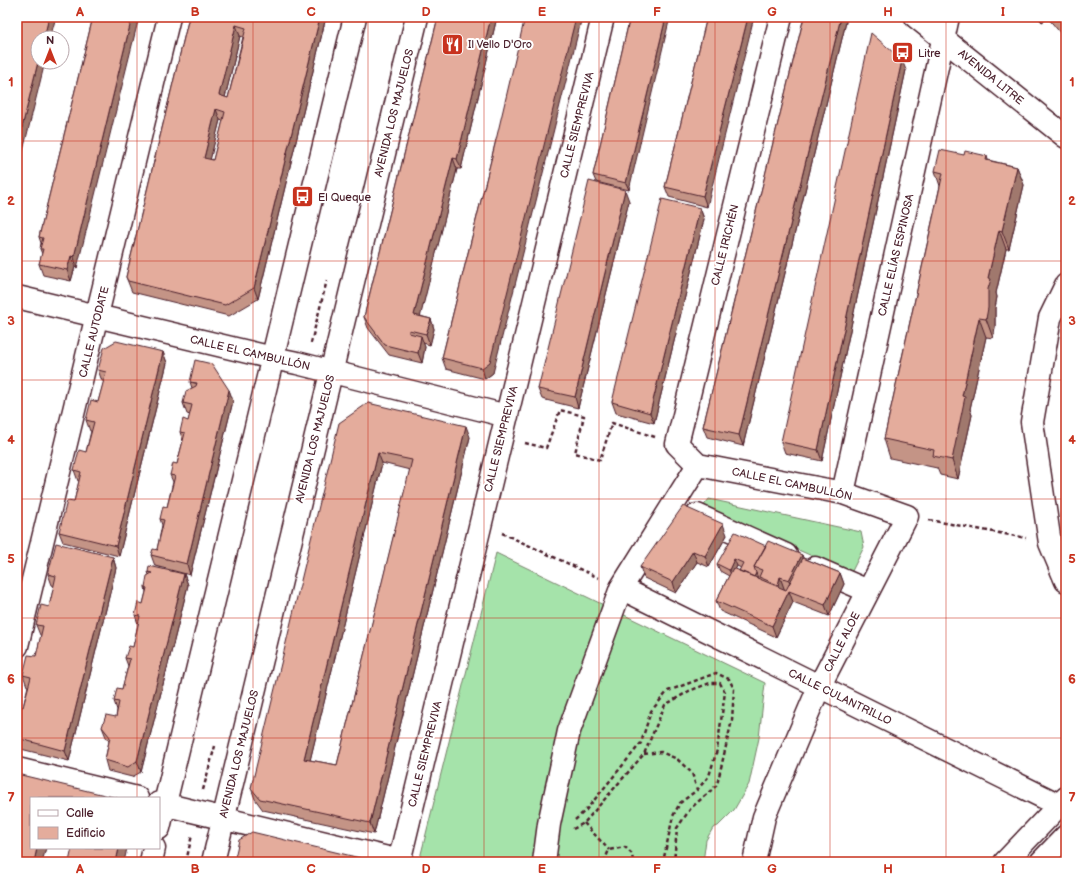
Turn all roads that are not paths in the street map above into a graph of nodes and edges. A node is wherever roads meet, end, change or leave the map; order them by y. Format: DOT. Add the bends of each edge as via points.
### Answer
graph roads {
  1 [pos="170,17"];
  2 [pos="355,17"];
  3 [pos="417,17"];
  4 [pos="604,17"];
  5 [pos="781,17"];
  6 [pos="916,17"];
  7 [pos="948,17"];
  8 [pos="944,39"];
  9 [pos="1066,137"];
  10 [pos="1066,285"];
  11 [pos="17,296"];
  12 [pos="98,316"];
  13 [pos="272,358"];
  14 [pos="331,372"];
  15 [pos="507,416"];
  16 [pos="698,465"];
  17 [pos="843,493"];
  18 [pos="674,505"];
  19 [pos="906,516"];
  20 [pos="1066,581"];
  21 [pos="621,588"];
  22 [pos="868,591"];
  23 [pos="17,646"];
  24 [pos="819,687"];
  25 [pos="17,769"];
  26 [pos="133,797"];
  27 [pos="1062,801"];
  28 [pos="162,804"];
  29 [pos="224,818"];
  30 [pos="160,820"];
  31 [pos="1066,836"];
  32 [pos="154,849"];
  33 [pos="400,861"];
  34 [pos="151,862"];
  35 [pos="213,862"];
  36 [pos="544,862"];
  37 [pos="754,862"];
  38 [pos="1005,862"];
  39 [pos="1041,862"];
  1 -- 12 [label="street, CALLE AUTODATE"];
  2 -- 13 [label="street"];
  3 -- 14 [label="street, AVENIDA LOS MAJUELOS"];
  4 -- 15 [label="street, CALLE SIEMPREVIVA"];
  5 -- 16 [label="street, CALLE IRICHÉN" via="677,444"];
  6 -- 8 [label="street, AVENIDA LITRE"];
  7 -- 8 [label="street, CALLE ELÍAS ESPINOSA"];
  8 -- 9 [label="street, AVENIDA LITRE"];
  8 -- 17 [label="street, CALLE ELÍAS ESPINOSA"];
  10 -- 20 [label="street" via="1050,318 1032,422 1050,543"];
  11 -- 12 [label="street, CALLE EL CAMBULLÓN"];
  12 -- 13 [label="street, CALLE EL CAMBULLÓN"];
  12 -- 23 [label="street, CALLE AUTODATE"];
  13 -- 14 [label="street, CALLE EL CAMBULLÓN"];
  13 -- 28 [label="street"];
  14 -- 15 [label="street, CALLE EL CAMBULLÓN"];
  14 -- 29 [label="street, AVENIDA LOS MAJUELOS"];
  15 -- 33 [label="street, CALLE SIEMPREVIVA"];
  16 -- 17 [label="street, CALLE EL CAMBULLÓN"];
  16 -- 18 [label="street"];
  17 -- 19 [label="street, CALLE EL CAMBULLÓN"];
  18 -- 21 [label="street"];
  18 -- 22 [label="street"];
  19 -- 22 [label="street, CALLE ALOE"];
  21 -- 24 [label="street, CALLE CULANTRILLO"];
  21 -- 36 [label="street" via="569,731 548,828"];
  22 -- 24 [label="street, CALLE ALOE"];
  24 -- 27 [label="street, CALLE CULANTRILLO"];
  24 -- 37 [label="street, CALLE ALOE" via="764,817"];
  25 -- 26 [label="street"];
  27 -- 38 [label="street"];
  28 -- 29 [label="street"];
  28 -- 30 [label="street"];
  29 -- 33 [label="street"];
  29 -- 35 [label="street, AVENIDA LOS MAJUELOS"];
  31 -- 39 [label="street"];
  32 -- 34 [label="street"];
}
